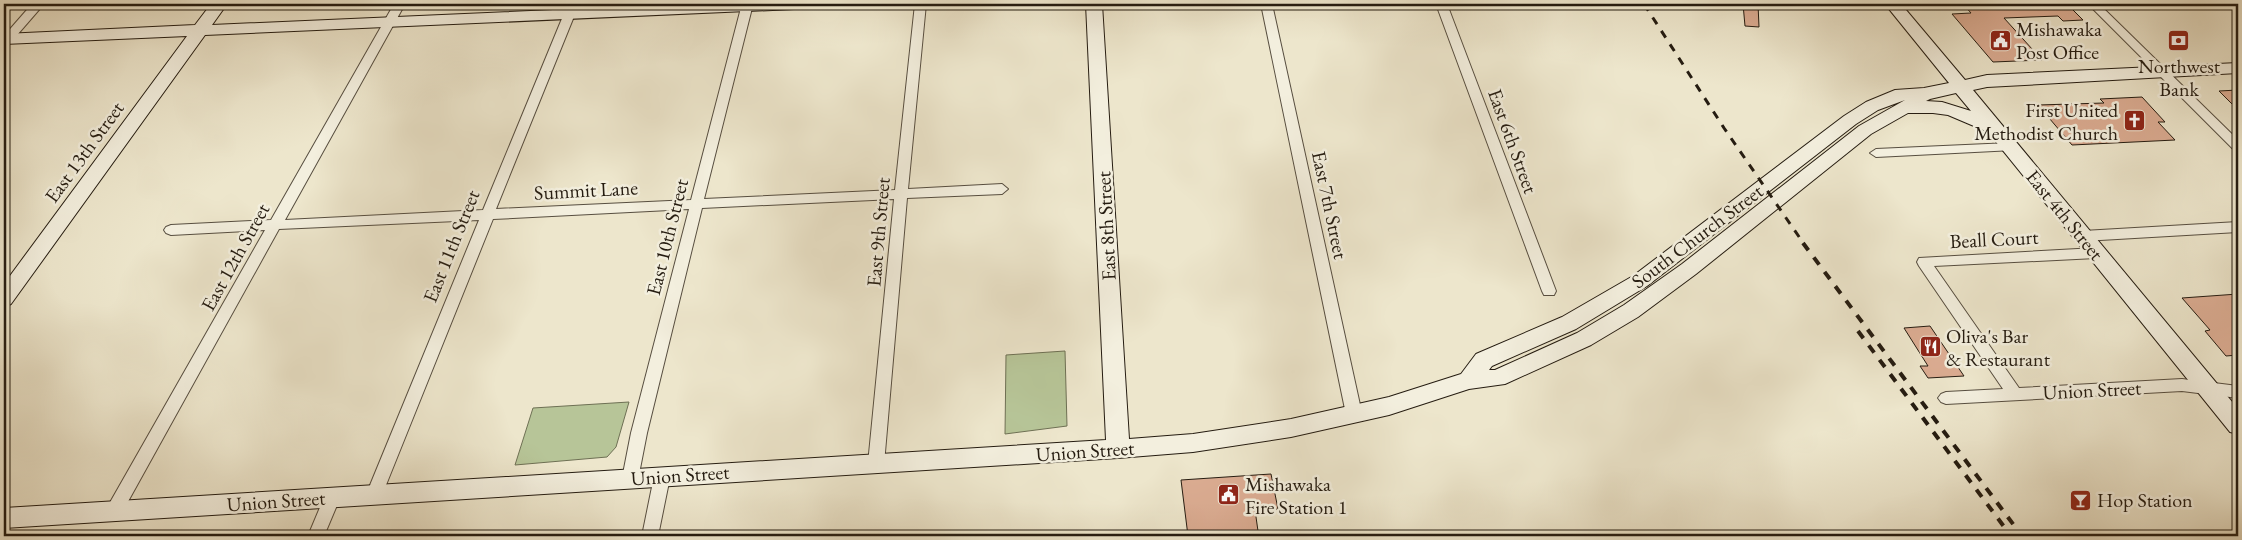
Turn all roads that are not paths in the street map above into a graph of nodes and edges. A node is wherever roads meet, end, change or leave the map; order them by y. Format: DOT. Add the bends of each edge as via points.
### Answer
graph roads {
  1 [pos="38,4"];
  2 [pos="219,4"];
  3 [pos="399,4"];
  4 [pos="794,4"];
  5 [pos="921,4"];
  6 [pos="1094,4"];
  7 [pos="1266,4"];
  8 [pos="1441,4"];
  9 [pos="1893,4"];
  10 [pos="2093,4"];
  11 [pos="746,5"];
  12 [pos="571,9"];
  13 [pos="388,22"];
  14 [pos="200,30"];
  15 [pos="5,39"];
  16 [pos="2238,68"];
  17 [pos="2163,72"];
  18 [pos="1959,86"];
  19 [pos="1924,94"];
  20 [pos="1902,109"];
  21 [pos="1995,129"];
  22 [pos="2010,147"];
  23 [pos="2238,147"];
  24 [pos="1876,153"];
  25 [pos="1002,188"];
  26 [pos="901,194"];
  27 [pos="698,203"];
  28 [pos="487,215"];
  29 [pos="275,226"];
  30 [pos="2238,227"];
  31 [pos="171,230"];
  32 [pos="2083,236"];
  33 [pos="2096,253"];
  34 [pos="1550,291"];
  35 [pos="4,299"];
  36 [pos="1469,380"];
  37 [pos="2208,389"];
  38 [pos="2238,392"];
  39 [pos="2015,394"];
  40 [pos="1946,398"];
  41 [pos="1354,414"];
  42 [pos="2238,425"];
  43 [pos="1118,449"];
  44 [pos="876,464"];
  45 [pos="662,476"];
  46 [pos="630,479"];
  47 [pos="374,495"];
  48 [pos="332,498"];
  49 [pos="114,512"];
  50 [pos="4,518"];
  51 [pos="316,536"];
  52 [pos="650,536"];
  1 -- 15 [label="street"];
  2 -- 14 [label="main road, East 13th Street"];
  3 -- 13 [label="street, East 12th Street"];
  4 -- 11 [label="main road"];
  5 -- 26 [label="street, East 9th Street"];
  6 -- 43 [label="main road, East 8th Street"];
  7 -- 41 [label="street, East 7th Street"];
  8 -- 34 [label="street, East 6th Street"];
  9 -- 18 [label="main road, East 4th Street"];
  10 -- 17 [label="street"];
  11 -- 12 [label="main road"];
  11 -- 27 [label="street, East 10th Street"];
  12 -- 13 [label="main road"];
  12 -- 28 [label="street, East 11th Street"];
  13 -- 14 [label="main road"];
  13 -- 29 [label="street, East 12th Street"];
  14 -- 15 [label="main road"];
  14 -- 35 [label="main road, East 13th Street"];
  16 -- 17 [label="main road, South Church Street"];
  17 -- 18 [label="main road, South Church Street" via="2030,77"];
  17 -- 23 [label="street"];
  18 -- 19 [label="main road, South Church Street"];
  18 -- 21 [label="main road, East 4th Street"];
  19 -- 20 [label="main road, South Church Street" via="1914,104"];
  19 -- 36 [label="main road, South Church Street" via="1900,94 1872,106 1640,281 1569,323 1484,360"];
  20 -- 21 [label="main road" via="1945,107"];
  20 -- 36 [label="main road, South Church Street" via="1865,130 1631,311 1584,339 1498,378"];
  21 -- 22 [label="main road, East 4th Street"];
  22 -- 24 [label="street"];
  22 -- 32 [label="main road, East 4th Street"];
  25 -- 26 [label="street, Summit Lane"];
  26 -- 27 [label="street, Summit Lane"];
  26 -- 44 [label="street, East 9th Street"];
  27 -- 28 [label="street, Summit Lane"];
  27 -- 46 [label="street, East 10th Street"];
  28 -- 29 [label="street, Summit Lane"];
  28 -- 47 [label="street, East 11th Street"];
  29 -- 31 [label="street, Summit Lane"];
  29 -- 49 [label="street, East 12th Street"];
  30 -- 32 [label="street"];
  32 -- 33 [label="main road, East 4th Street"];
  33 -- 37 [label="main road, East 4th Street"];
  33 -- 39 [label="street, Beall Court" via="1924,262"];
  36 -- 41 [label="main road, South Church Street"];
  37 -- 38 [label="street, Union Street"];
  37 -- 39 [label="street, Union Street" via="2182,385"];
  37 -- 42 [label="main road, East 4th Street"];
  39 -- 40 [label="street, Union Street"];
  41 -- 43 [label="main road, Union Street" via="1238,437"];
  43 -- 44 [label="main road, Union Street"];
  44 -- 45 [label="main road, Union Street"];
  45 -- 46 [label="main road, Union Street"];
  45 -- 52 [label="street"];
  46 -- 47 [label="main road, Union Street"];
  47 -- 48 [label="main road, Union Street"];
  48 -- 49 [label="main road, Union Street"];
  48 -- 51 [label="street"];
  49 -- 50 [label="main road, Union Street"];
}
